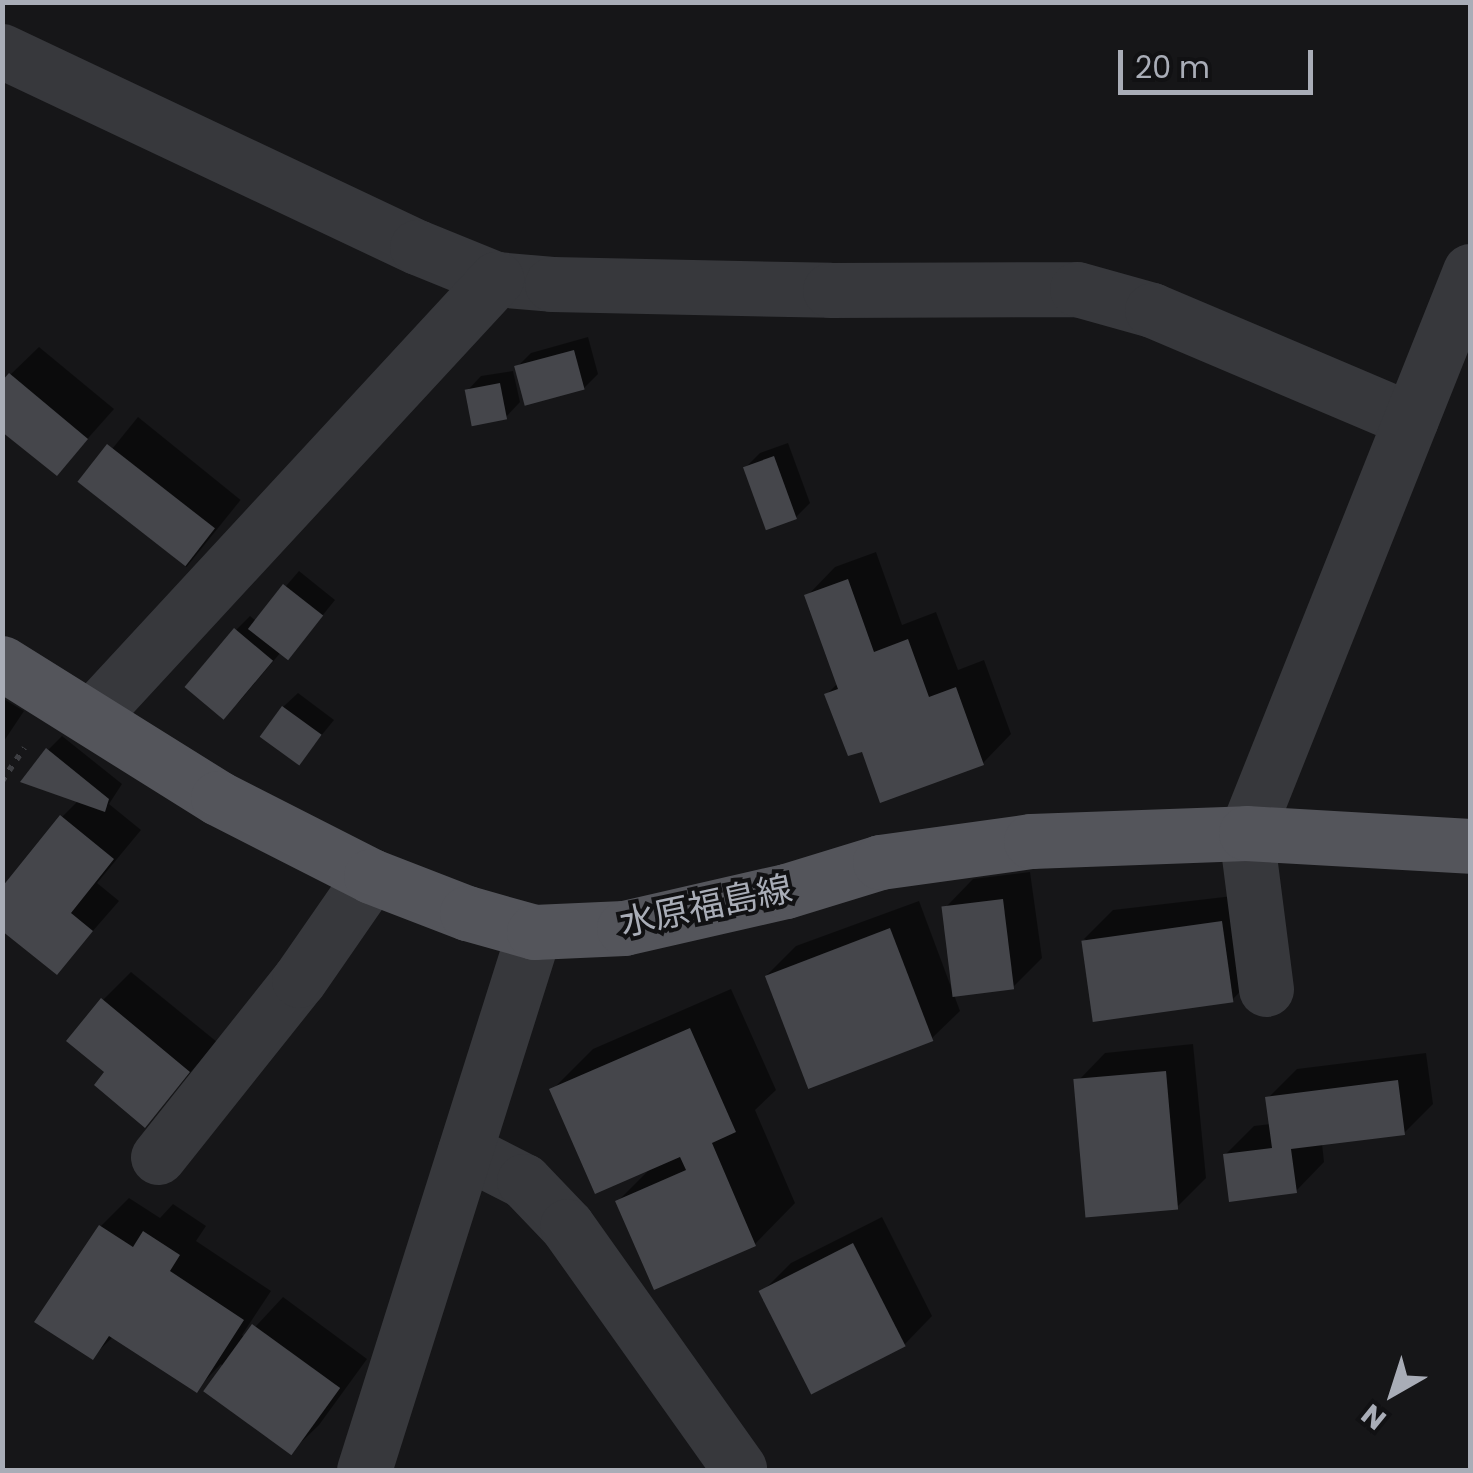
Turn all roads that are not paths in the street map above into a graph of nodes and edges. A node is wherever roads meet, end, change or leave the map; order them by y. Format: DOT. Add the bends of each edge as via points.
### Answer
graph roads {
  1 [pos="2,51"];
  2 [pos="1470,271"];
  3 [pos="496,279"];
  4 [pos="1411,420"];
  5 [pos="2,663"];
  6 [pos="92,717"];
  7 [pos="1246,833"];
  8 [pos="1470,846"];
  9 [pos="371,876"];
  10 [pos="534,932"];
  11 [pos="1266,988"];
  12 [pos="465,1152"];
  13 [pos="158,1157"];
  14 [pos="739,1468"];
  15 [pos="364,1470"];
  1 -- 3 [label="street"];
  2 -- 4 [label="street"];
  3 -- 4 [label="street" via="1077,290 1152,310"];
  3 -- 6 [label="street"];
  4 -- 7 [label="street"];
  5 -- 6 [label="main road, 水原福島線"];
  6 -- 9 [label="main road, 水原福島線" via="218,798"];
  7 -- 8 [label="main road, 水原福島線"];
  7 -- 10 [label="main road, 水原福島線" via="1031,841 880,862 624,928"];
  7 -- 11 [label="street"];
  9 -- 10 [label="main road, 水原福島線"];
  9 -- 13 [label="street" via="299,980"];
  10 -- 12 [label="street"];
  12 -- 14 [label="street" via="524,1181 567,1226"];
  12 -- 15 [label="street"];
}
